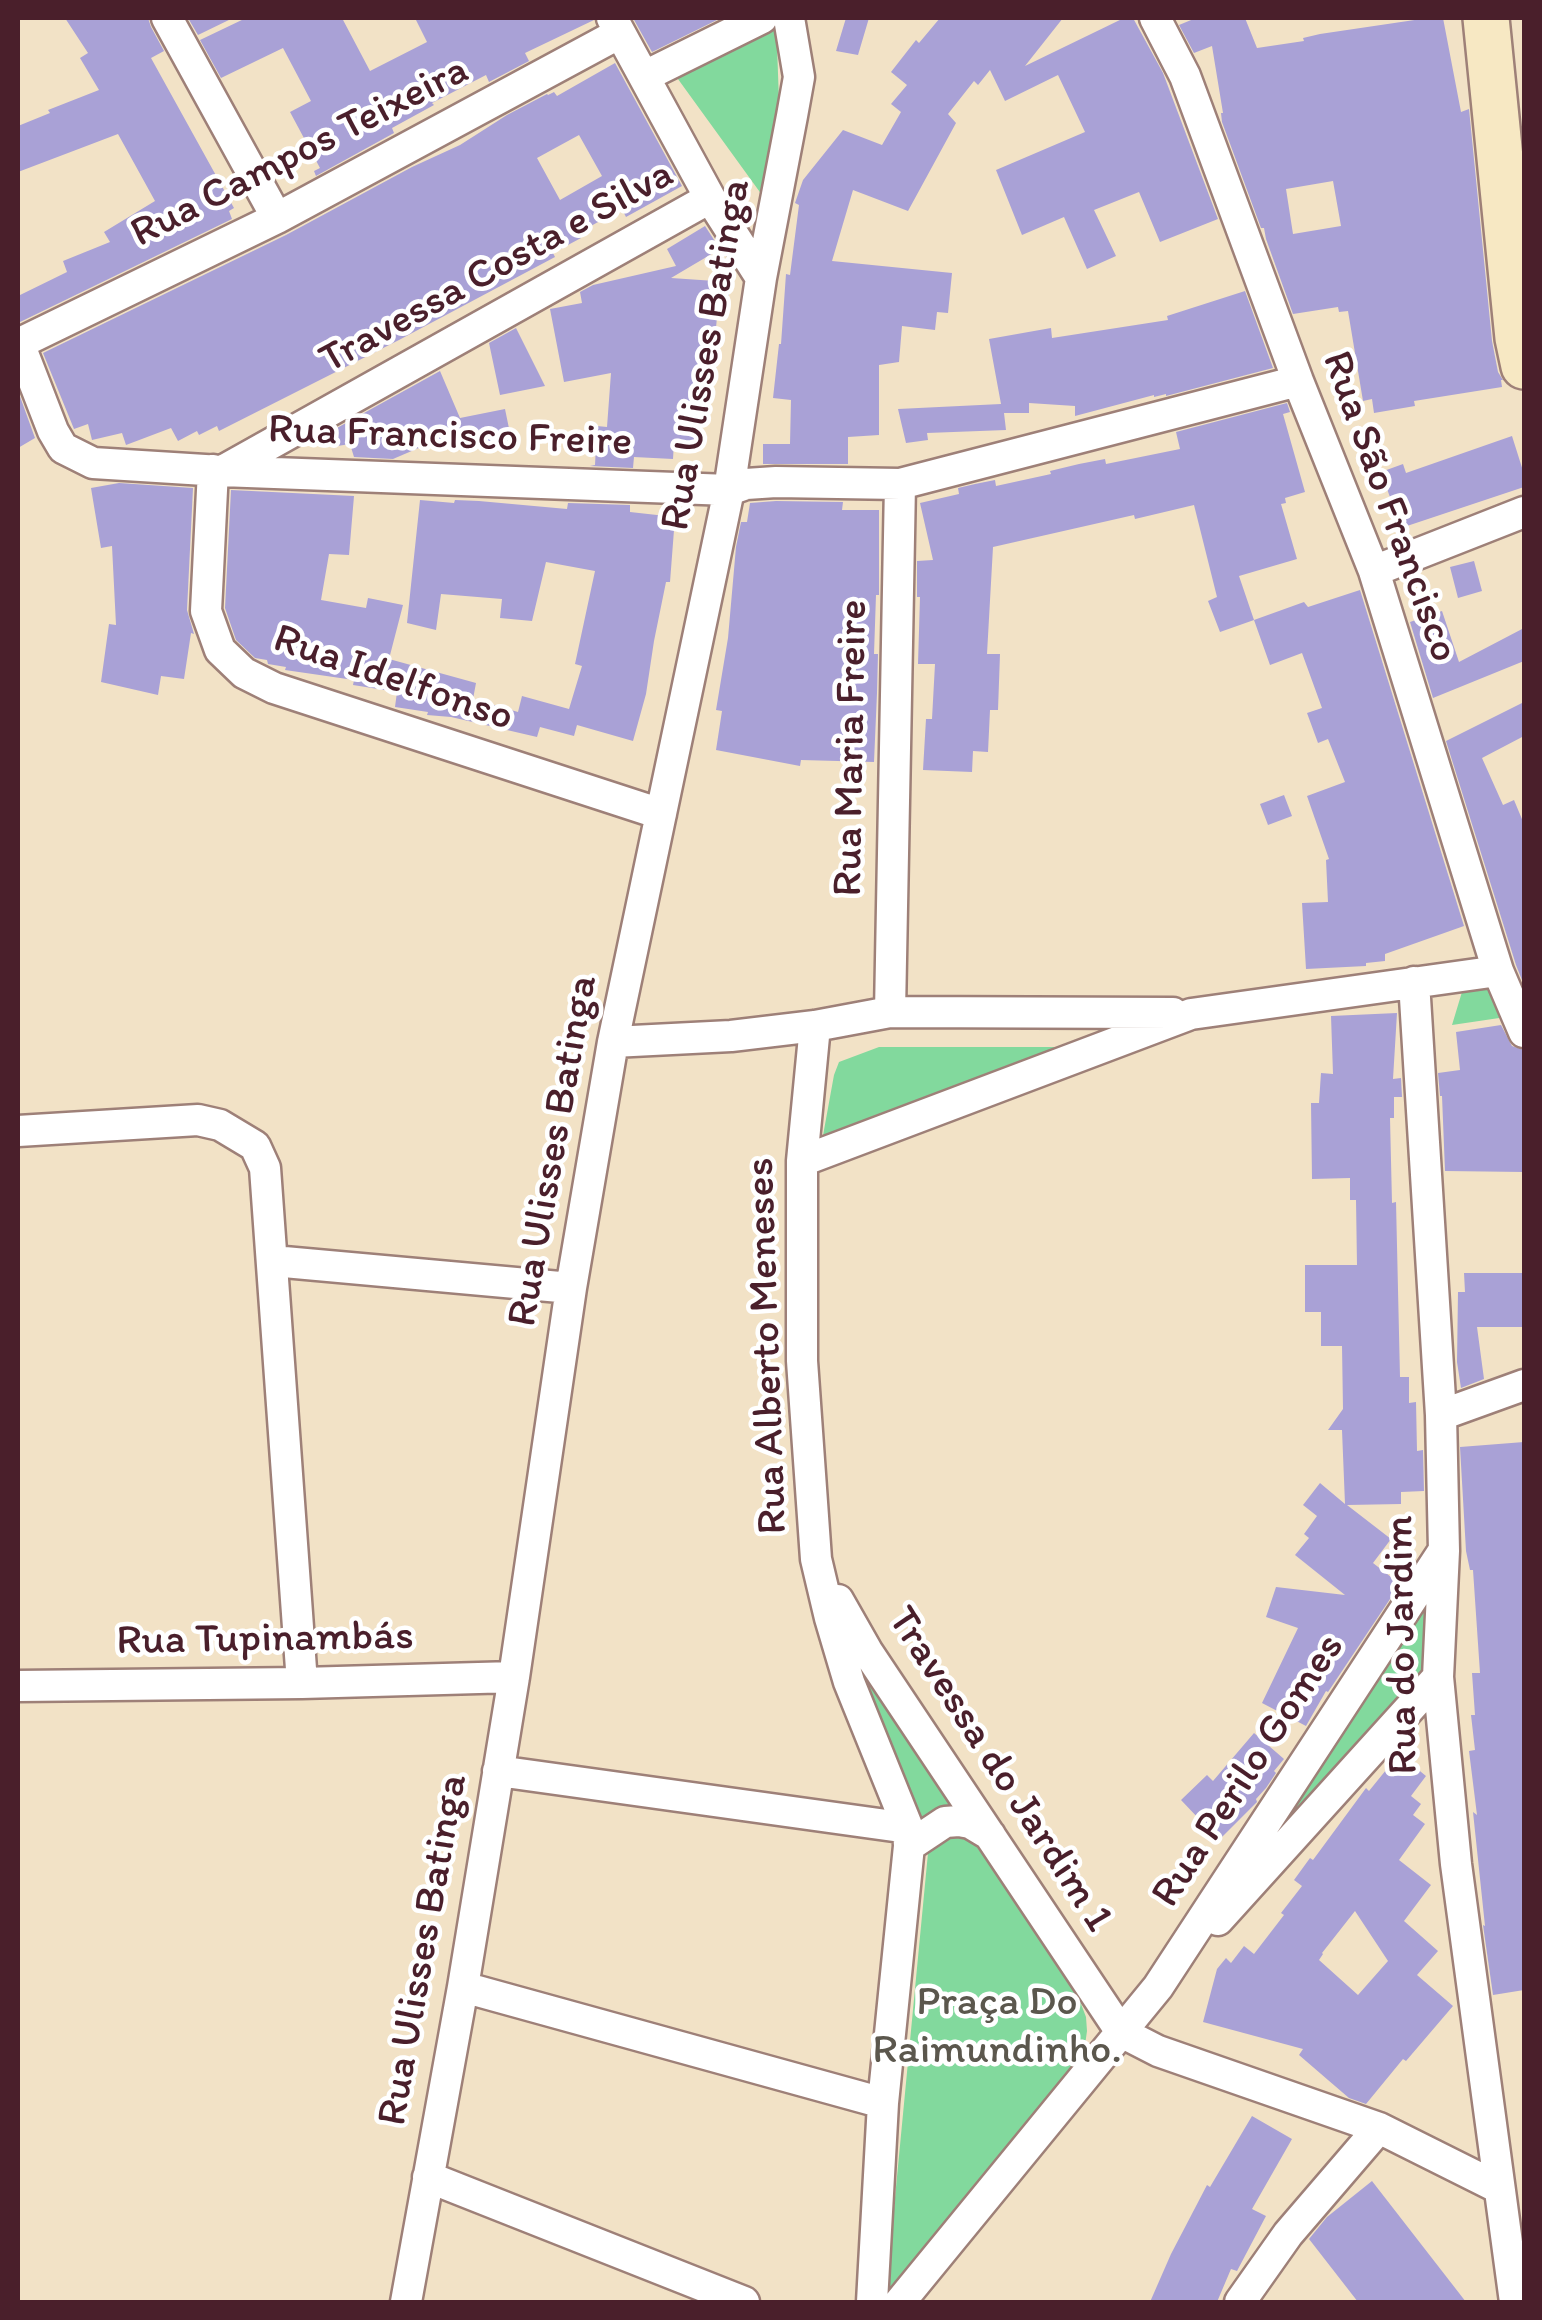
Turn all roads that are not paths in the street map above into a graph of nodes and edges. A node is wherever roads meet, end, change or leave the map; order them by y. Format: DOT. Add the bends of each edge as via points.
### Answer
graph roads {
  1 [pos="167,18"];
  2 [pos="762,18"];
  3 [pos="789,18"];
  4 [pos="1155,18"];
  5 [pos="1494,20"];
  6 [pos="616,25"];
  7 [pos="644,76"];
  8 [pos="710,198"];
  9 [pos="277,218"];
  10 [pos="761,278"];
  11 [pos="18,344"];
  12 [pos="1524,366"];
  13 [pos="1298,381"];
  14 [pos="217,471"];
  15 [pos="900,484"];
  16 [pos="729,490"];
  17 [pos="1524,512"];
  18 [pos="1374,571"];
  19 [pos="662,814"];
  20 [pos="1498,971"];
  21 [pos="1414,982"];
  22 [pos="890,1012"];
  23 [pos="1191,1014"];
  24 [pos="815,1026"];
  25 [pos="1524,1032"];
  26 [pos="614,1042"];
  27 [pos="18,1131"];
  28 [pos="802,1160"];
  29 [pos="273,1261"];
  30 [pos="572,1288"];
  31 [pos="1524,1384"];
  32 [pos="1441,1415"];
  33 [pos="1444,1551"];
  34 [pos="816,1560"];
  35 [pos="1438,1677"];
  36 [pos="514,1678"];
  37 [pos="302,1683"];
  38 [pos="18,1686"];
  39 [pos="498,1771"];
  40 [pos="990,1835"];
  41 [pos="908,1837"];
  42 [pos="463,1986"];
  43 [pos="1158,1987"];
  44 [pos="1122,2032"];
  45 [pos="882,2103"];
  46 [pos="1378,2128"];
  47 [pos="428,2176"];
  48 [pos="1500,2188"];
  49 [pos="406,2302"];
  50 [pos="744,2302"];
  51 [pos="872,2302"];
  52 [pos="900,2302"];
  53 [pos="1240,2302"];
  54 [pos="1516,2302"];
  1 -- 9 [label="street"];
  2 -- 7 [label="street"];
  3 -- 10 [label="street, Rua Ulisses Batinga" via="798,77"];
  4 -- 13 [label="street, Rua São Francisco" via="1185,76"];
  5 -- 12 [label="main road"];
  6 -- 7 [label="street"];
  6 -- 9 [label="street, Rua Campos Teixeira"];
  7 -- 8 [label="street"];
  8 -- 10 [label="street"];
  8 -- 14 [label="street, Travessa Costa e Silva"];
  9 -- 11 [label="street, Rua Campos Teixeira"];
  10 -- 16 [label="street, Rua Ulisses Batinga"];
  11 -- 14 [label="street, Rua Francisco Freire" via="63,448 92,463"];
  13 -- 15 [label="street, Rua Francisco Freire"];
  13 -- 18 [label="street, Rua São Francisco"];
  14 -- 16 [label="street, Rua Francisco Freire"];
  14 -- 19 [label="street, Rua Idelfonso" via="206,611 220,650 244,673"];
  15 -- 16 [label="street, Rua Francisco Freire" via="776,482"];
  15 -- 22 [label="street, Rua Maria Freire"];
  16 -- 19 [label="street, Rua Ulisses Batinga"];
  17 -- 18 [label="street"];
  18 -- 20 [label="street, Rua São Francisco"];
  19 -- 26 [label="street, Rua Ulisses Batinga"];
  20 -- 21 [label="street"];
  20 -- 25 [label="street, Rua São Francisco"];
  21 -- 23 [label="street"];
  21 -- 32 [label="street, Rua do Jardim"];
  22 -- 23 [label="street"];
  22 -- 24 [label="street"];
  23 -- 28 [label="street"];
  24 -- 26 [label="street"];
  24 -- 28 [label="street, Rua Alberto Meneses"];
  26 -- 30 [label="street, Rua Ulisses Batinga"];
  27 -- 29 [label="street" via="198,1120 230,1130 255,1146 265,1168"];
  28 -- 34 [label="street, Rua Alberto Meneses" via="802,1361"];
  29 -- 30 [label="street"];
  29 -- 37 [label="street"];
  30 -- 36 [label="street, Rua Ulisses Batinga"];
  31 -- 32 [label="street"];
  32 -- 33 [label="street, Rua do Jardim"];
  33 -- 35 [label="street, Rua do Jardim"];
  33 -- 43 [label="street, Rua Perilo Gomes"];
  34 -- 40 [label="street, Travessa do Jardim 1" via="866,1651"];
  34 -- 41 [label="street, Rua Alberto Meneses" via="849,1682"];
  35 -- 43 [label="street, Rua Perilo Gomes"];
  35 -- 48 [label="street, Rua do Jardim"];
  36 -- 37 [label="street, Rua Tupinambás"];
  36 -- 39 [label="street, Rua Ulisses Batinga"];
  37 -- 38 [label="street, Rua Tupinambás"];
  39 -- 41 [label="street"];
  39 -- 42 [label="street, Rua Ulisses Batinga"];
  40 -- 41 [label="street" via="959,1820"];
  40 -- 44 [label="street, Travessa do Jardim 1"];
  41 -- 45 [label="street"];
  42 -- 45 [label="street"];
  42 -- 47 [label="street, Rua Ulisses Batinga"];
  43 -- 44 [label="street, Rua Perilo Gomes"];
  44 -- 46 [label="street, Travessa do Jardim 1" via="1158,2051"];
  44 -- 52 [label="street, Rua Perilo Gomes"];
  45 -- 51 [label="street"];
  46 -- 48 [label="street, Travessa do Jardim 1"];
  46 -- 53 [label="street"];
  47 -- 49 [label="street, Rua Ulisses Batinga"];
  47 -- 50 [label="street"];
  48 -- 54 [label="street, Rua do Jardim"];
}
